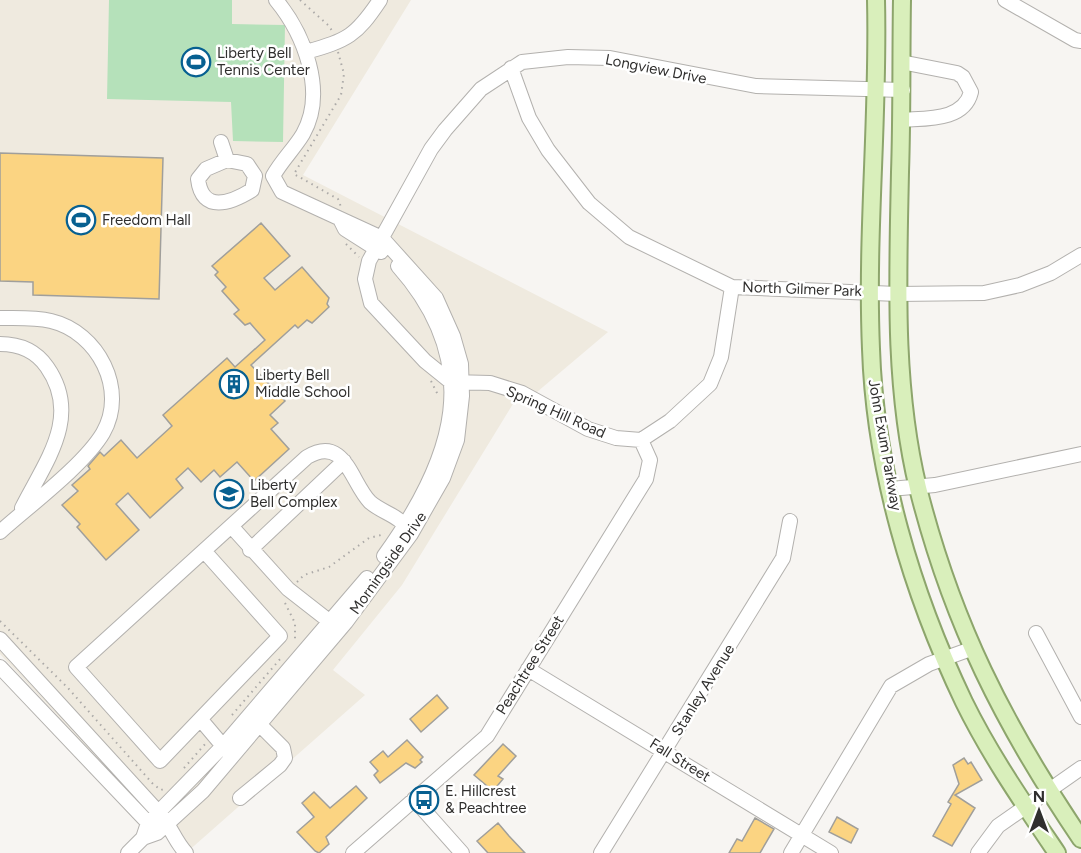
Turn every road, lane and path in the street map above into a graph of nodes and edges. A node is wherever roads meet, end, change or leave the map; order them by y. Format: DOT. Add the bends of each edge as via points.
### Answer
graph roads {
  1 [pos="276,0"];
  2 [pos="380,0"];
  3 [pos="876,0"];
  4 [pos="902,0"];
  5 [pos="1005,0"];
  6 [pos="1081,41"];
  7 [pos="306,52"];
  8 [pos="901,62"];
  9 [pos="510,68"];
  10 [pos="874,88"];
  11 [pos="903,90"];
  12 [pos="902,120"];
  13 [pos="221,142"];
  14 [pos="227,159"];
  15 [pos="255,176"];
  16 [pos="273,176"];
  17 [pos="379,243"];
  18 [pos="1081,255"];
  19 [pos="732,287"];
  20 [pos="869,292"];
  21 [pos="897,294"];
  22 [pos="0,318"];
  23 [pos="0,344"];
  24 [pos="457,383"];
  25 [pos="641,440"];
  26 [pos="1081,454"];
  27 [pos="344,461"];
  28 [pos="918,487"];
  29 [pos="890,489"];
  30 [pos="19,515"];
  31 [pos="790,521"];
  32 [pos="232,527"];
  33 [pos="407,530"];
  34 [pos="0,532"];
  35 [pos="250,550"];
  36 [pos="205,552"];
  37 [pos="329,621"];
  38 [pos="346,622"];
  39 [pos="1036,633"];
  40 [pos="0,639"];
  41 [pos="971,649"];
  42 [pos="945,657"];
  43 [pos="0,667"];
  44 [pos="528,669"];
  45 [pos="1081,717"];
  46 [pos="201,720"];
  47 [pos="254,720"];
  48 [pos="227,751"];
  49 [pos="666,751"];
  50 [pos="112,759"];
  51 [pos="1081,768"];
  52 [pos="98,772"];
  53 [pos="1048,791"];
  54 [pos="240,798"];
  55 [pos="414,799"];
  56 [pos="1024,805"];
  57 [pos="164,818"];
  58 [pos="153,828"];
  59 [pos="801,836"];
  60 [pos="173,838"];
  61 [pos="1081,839"];
  62 [pos="128,853"];
  63 [pos="186,853"];
  64 [pos="353,853"];
  65 [pos="462,853"];
  66 [pos="602,853"];
  67 [pos="791,853"];
  68 [pos="831,853"];
  69 [pos="978,853"];
  70 [pos="1057,853"];
  1 -- 7 [label="street" via="287,13"];
  2 -- 7 [label="street" via="356,33"];
  3 -- 10 [label="main road, John Exum Parkway"];
  4 -- 8 [label="main road, John Exum Parkway"];
  5 -- 6 [label="street"];
  7 -- 16 [label="street" via="312,78 310,111 303,134"];
  8 -- 11 [label="main road, John Exum Parkway"];
  8 -- 12 [label="street" via="957,73 971,92 963,109 952,114"];
  9 -- 10 [label="street, Longview Drive" via="537,60 610,58 756,86"];
  9 -- 17 [label="street, Longview Drive" via="482,89 445,130"];
  9 -- 19 [label="street, North Gilmer Park" via="529,118 589,203 629,237"];
  10 -- 11 [label="street, Longview Drive"];
  10 -- 20 [label="main road, John Exum Parkway"];
  11 -- 12 [label="main road, John Exum Parkway"];
  12 -- 21 [label="main road, John Exum Parkway"];
  13 -- 14 [label="street"];
  14 -- 15 [label="street" via="247,164"];
  14 -- 15 [label="street" via="207,169 198,179 199,191 206,200 237,200 252,190"];
  15 -- 16 [label="street"];
  16 -- 17 [label="street" via="282,192 348,221"];
  17 -- 24 [label="street, Morningside Drive" via="436,298 453,336"];
  17 -- 24 [label="street, Longview Drive" via="365,279 371,303 425,361"];
  18 -- 21 [label="street, North Gilmer Park" via="1051,273 984,293"];
  19 -- 20 [label="street, North Gilmer Park"];
  19 -- 25 [label="street" via="720,357 710,384 670,421"];
  20 -- 21 [label="street, North Gilmer Park"];
  20 -- 29 [label="main road, John Exum Parkway" via="876,411"];
  21 -- 28 [label="main road, John Exum Parkway" via="905,401"];
  22 -- 30 [label="street" via="52,321 83,338 104,361 111,385 111,409 104,432 91,451"];
  23 -- 30 [label="street" via="15,344 40,357 57,381 63,406 61,429"];
  24 -- 25 [label="street, Spring Hill Road" via="490,383 522,393 588,429 615,438"];
  24 -- 33 [label="street, Morningside Drive" via="460,425 452,458 431,502"];
  25 -- 44 [label="street, Peachtree Street" via="650,460 646,479"];
  26 -- 28 [label="street"];
  27 -- 32 [label="street" via="336,454 315,452"];
  27 -- 33 [label="street" via="370,501"];
  27 -- 35 [label="street"];
  28 -- 29 [label="street"];
  28 -- 41 [label="main road, John Exum Parkway" via="944,577"];
  29 -- 42 [label="main road, John Exum Parkway" via="919,592"];
  30 -- 34 [label="street"];
  31 -- 49 [label="street, Stanley Avenue" via="783,558"];
  32 -- 35 [label="street"];
  32 -- 36 [label="street"];
  33 -- 37 [label="street, Morningside Drive"];
  33 -- 38 [label="street, Morningside Drive"];
  35 -- 37 [label="street" via="288,589"];
  36 -- 46 [label="street" via="280,636"];
  36 -- 46 [label="street" via="76,667 160,761"];
  37 -- 38 [label="street"];
  37 -- 47 [label="street, Morningside Drive"];
  38 -- 47 [label="street, Morningside Drive"];
  39 -- 45 [label="street"];
  40 -- 50 [label="street"];
  41 -- 42 [label="street"];
  41 -- 53 [label="main road, John Exum Parkway" via="1012,732"];
  42 -- 56 [label="main road, John Exum Parkway" via="979,729"];
  42 -- 59 [label="street" via="891,686"];
  43 -- 52 [label="street"];
  44 -- 49 [label="street, Fall Street"];
  44 -- 55 [label="street, Peachtree Street" via="487,736"];
  46 -- 48 [label="street"];
  47 -- 48 [label="street, Morningside Drive"];
  47 -- 54 [label="street" via="283,748 285,758"];
  48 -- 57 [label="street, Morningside Drive"];
  49 -- 59 [label="street, Fall Street"];
  49 -- 66 [label="street, Stanley Avenue"];
  50 -- 52 [label="street"];
  50 -- 57 [label="street"];
  51 -- 53 [label="street"];
  52 -- 58 [label="street"];
  53 -- 56 [label="street"];
  53 -- 61 [label="main road, John Exum Parkway"];
  55 -- 64 [label="street, Peachtree Street"];
  55 -- 65 [label="street"];
  56 -- 69 [label="street" via="998,826"];
  56 -- 70 [label="main road, John Exum Parkway"];
  57 -- 58 [label="street, Morningside Drive"];
  57 -- 60 [label="street"];
  58 -- 60 [label="street"];
  58 -- 62 [label="street, Morningside Drive"];
  59 -- 67 [label="street"];
  59 -- 68 [label="street, Fall Street"];
  60 -- 63 [label="street"];
}
